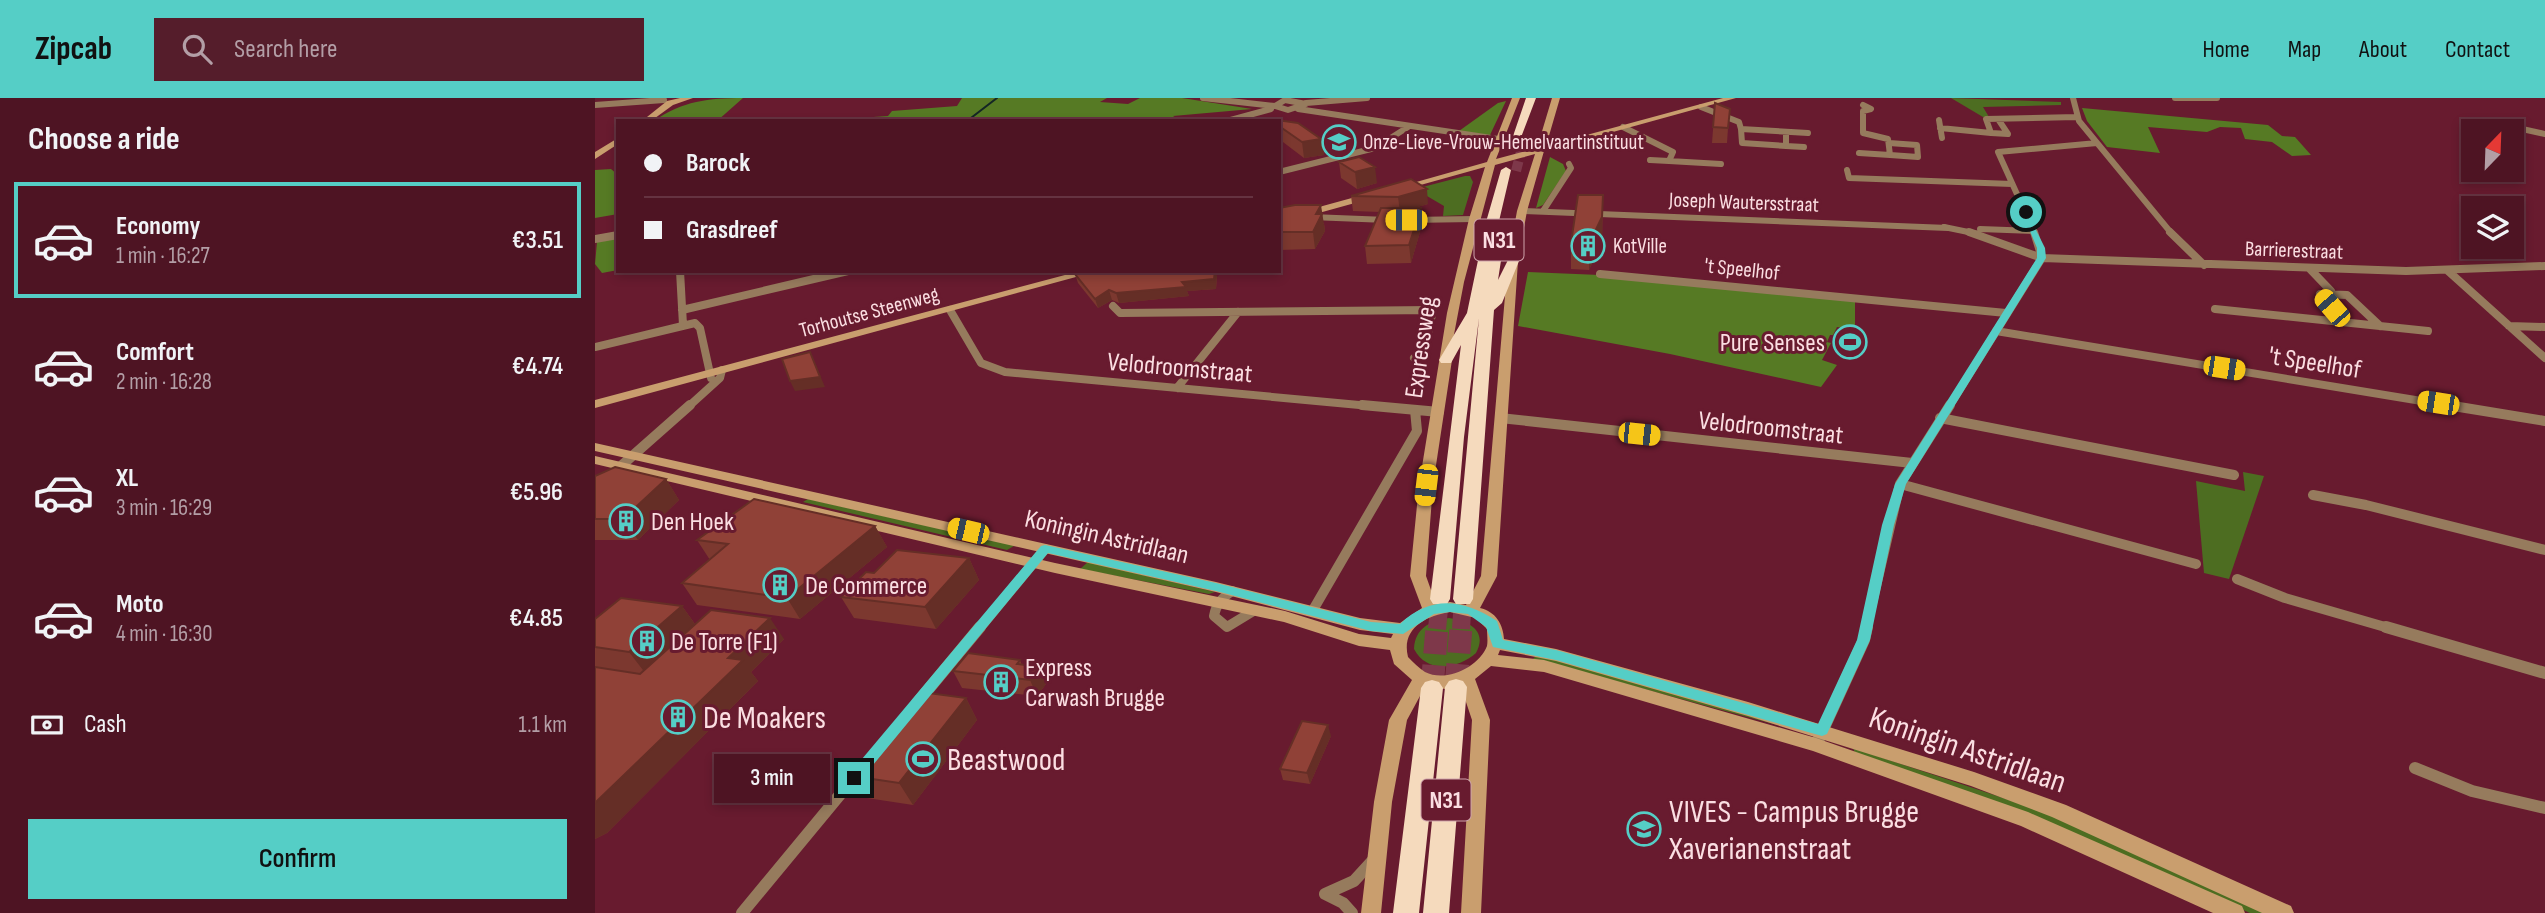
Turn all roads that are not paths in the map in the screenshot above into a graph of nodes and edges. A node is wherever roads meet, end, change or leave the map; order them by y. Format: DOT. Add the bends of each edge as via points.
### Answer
graph roads {
  1 [pos="691,98"];
  2 [pos="1203,98"];
  3 [pos="1315,98"];
  4 [pos="1367,98"];
  5 [pos="1515,98"];
  6 [pos="1531,98"];
  7 [pos="1540,98"];
  8 [pos="1556,98"];
  9 [pos="1732,98"];
  10 [pos="2073,98"];
  11 [pos="2175,98"];
  12 [pos="2217,98"];
  13 [pos="1290,99"];
  14 [pos="668,100"];
  15 [pos="1305,102"];
  16 [pos="595,105"];
  17 [pos="1863,105"];
  18 [pos="1276,107"];
  19 [pos="1700,107"];
  20 [pos="1854,107"];
  21 [pos="1298,109"];
  22 [pos="2077,117"];
  23 [pos="648,119"];
  24 [pos="1234,119"];
  25 [pos="1998,119"];
  26 [pos="1938,120"];
  27 [pos="1408,127"];
  28 [pos="1619,128"];
  29 [pos="1741,129"];
  30 [pos="2524,129"];
  31 [pos="1786,132"];
  32 [pos="1808,133"];
  33 [pos="1991,133"];
  34 [pos="2545,134"];
  35 [pos="1498,139"];
  36 [pos="616,141"];
  37 [pos="1889,143"];
  38 [pos="2097,143"];
  39 [pos="1786,146"];
  40 [pos="1804,147"];
  41 [pos="1539,148"];
  42 [pos="1859,153"];
  43 [pos="1890,155"];
  44 [pos="595,156"];
  45 [pos="1918,157"];
  46 [pos="1650,160"];
  47 [pos="1492,161"];
  48 [pos="1669,161"];
  49 [pos="1569,164"];
  50 [pos="1720,164"];
  51 [pos="1847,170"];
  52 [pos="1919,170"];
  53 [pos="1511,171"];
  54 [pos="1281,172"];
  55 [pos="2012,184"];
  56 [pos="1390,190"];
  57 [pos="1378,194"];
  58 [pos="1330,207"];
  59 [pos="1522,211"];
  60 [pos="1543,211"];
  61 [pos="1297,216"];
  62 [pos="1337,218"];
  63 [pos="1355,219"];
  64 [pos="1474,219"];
  65 [pos="1281,220"];
  66 [pos="1944,227"];
  67 [pos="2034,231"];
  68 [pos="616,235"];
  69 [pos="595,239"];
  70 [pos="2042,258"];
  71 [pos="1513,261"];
  72 [pos="2204,265"];
  73 [pos="2545,266"];
  74 [pos="2309,268"];
  75 [pos="2447,270"];
  76 [pos="680,273"];
  77 [pos="839,273"];
  78 [pos="1086,273"];
  79 [pos="1600,274"];
  80 [pos="2331,290"];
  81 [pos="1113,306"];
  82 [pos="2215,309"];
  83 [pos="682,310"];
  84 [pos="950,310"];
  85 [pos="1481,311"];
  86 [pos="1238,312"];
  87 [pos="2006,313"];
  88 [pos="2345,322"];
  89 [pos="683,325"];
  90 [pos="2380,326"];
  91 [pos="2509,326"];
  92 [pos="2545,327"];
  93 [pos="1996,331"];
  94 [pos="2428,331"];
  95 [pos="595,347"];
  96 [pos="1414,358"];
  97 [pos="2545,358"];
  98 [pos="1446,360"];
  99 [pos="717,374"];
  100 [pos="1177,388"];
  101 [pos="595,404"];
  102 [pos="595,410"];
  103 [pos="1415,410"];
  104 [pos="1439,412"];
  105 [pos="1500,418"];
  106 [pos="1940,418"];
  107 [pos="2545,421"];
  108 [pos="595,447"];
  109 [pos="595,460"];
  110 [pos="626,461"];
  111 [pos="1912,463"];
  112 [pos="643,475"];
  113 [pos="2234,475"];
  114 [pos="626,482"];
  115 [pos="1900,484"];
  116 [pos="614,487"];
  117 [pos="595,491"];
  118 [pos="788,491"];
  119 [pos="2313,495"];
  120 [pos="774,501"];
  121 [pos="1045,549"];
  122 [pos="2545,550"];
  123 [pos="1034,561"];
  124 [pos="2196,564"];
  125 [pos="2237,579"];
  126 [pos="1232,591"];
  127 [pos="1218,602"];
  128 [pos="1467,604"];
  129 [pos="1436,605"];
  130 [pos="1255,610"];
  131 [pos="1313,610"];
  132 [pos="1400,637"];
  133 [pos="1497,644"];
  134 [pos="1490,660"];
  135 [pos="2545,673"];
  136 [pos="1427,682"];
  137 [pos="1461,682"];
  138 [pos="906,715"];
  139 [pos="1819,738"];
  140 [pos="871,757"];
  141 [pos="2414,768"];
  142 [pos="2545,808"];
  143 [pos="1379,853"];
  144 [pos="742,913"];
  145 [pos="1352,913"];
  146 [pos="1371,913"];
  147 [pos="1406,913"];
  148 [pos="1436,913"];
  149 [pos="1471,913"];
  150 [pos="2235,913"];
  151 [pos="2284,913"];
  1 -- 14 [label="street"];
  2 -- 18 [label="street"];
  3 -- 15 [label="street"];
  4 -- 15 [label="street"];
  5 -- 35 [label="street, Expressweg"];
  6 -- 7 [label="highway" via="1520,140"];
  8 -- 41 [label="street"];
  9 -- 19 [label="street"];
  10 -- 22 [label="street"];
  11 -- 12 [label="street"];
  13 -- 15 [label="street"];
  13 -- 18 [label="street"];
  14 -- 16 [label="street"];
  14 -- 23 [label="street"];
  15 -- 21 [label="street"];
  17 -- 20 [label="street"];
  17 -- 37 [label="street" via="1863,133 1885,137"];
  18 -- 21 [label="street"];
  18 -- 24 [label="street"];
  19 -- 28 [label="street"];
  19 -- 29 [label="street" via="1739,122"];
  21 -- 27 [label="street"];
  22 -- 25 [label="street"];
  22 -- 38 [label="street"];
  25 -- 33 [label="street" via="1986,119"];
  25 -- 33 [label="street" via="2008,134"];
  26 -- 33 [label="street" via="1941,133"];
  27 -- 35 [label="street"];
  27 -- 54 [label="street" via="1375,148"];
  28 -- 41 [label="street"];
  28 -- 48 [label="street" via="1673,152"];
  29 -- 31 [label="street"];
  29 -- 39 [label="street" via="1742,143"];
  30 -- 34 [label="street"];
  31 -- 32 [label="street"];
  31 -- 39 [label="street"];
  35 -- 47 [label="street, Expressweg"];
  36 -- 44 [label="street"];
  37 -- 43 [label="street"];
  37 -- 45 [label="street" via="1917,145"];
  38 -- 55 [label="street" via="2000,151 1998,156"];
  38 -- 72 [label="street" via="2168,230"];
  39 -- 40 [label="street"];
  41 -- 47 [label="street"];
  41 -- 59 [label="street"];
  42 -- 43 [label="street"];
  43 -- 45 [label="street"];
  45 -- 52 [label="street"];
  46 -- 48 [label="street"];
  47 -- 56 [label="street"];
  47 -- 64 [label="street, Expressweg"];
  48 -- 50 [label="street"];
  49 -- 60 [label="street"];
  51 -- 55 [label="street" via="1849,178"];
  53 -- 85 [label="highway, Expressweg / N31"];
  55 -- 67 [label="street"];
  57 -- 58 [label="street"];
  58 -- 61 [label="street"];
  58 -- 62 [label="street"];
  58 -- 63 [label="street"];
  59 -- 60 [label="street, Joseph Wautersstraat"];
  59 -- 71 [label="street"];
  60 -- 66 [label="street, Joseph Wautersstraat"];
  61 -- 62 [label="street"];
  61 -- 65 [label="street"];
  62 -- 63 [label="street"];
  63 -- 64 [label="street"];
  64 -- 98 [label="street, Expressweg"];
  66 -- 67 [label="street, Joseph Wautersstraat"];
  66 -- 70 [label="street, Joseph Wautersstraat" via="1985,235"];
  67 -- 70 [label="street"];
  68 -- 69 [label="street"];
  70 -- 72 [label="street, Barrierestraat"];
  70 -- 87 [label="street"];
  71 -- 85 [label="highway" via="1497,301"];
  71 -- 105 [label="street"];
  72 -- 74 [label="street, Barrierestraat"];
  73 -- 75 [label="street, Barrierestraat"];
  74 -- 75 [label="street, Barrierestraat"];
  74 -- 80 [label="street"];
  75 -- 91 [label="street"];
  76 -- 83 [label="street"];
  77 -- 83 [label="street"];
  78 -- 84 [label="street, Torhoutse Steenweg"];
  79 -- 87 [label="street, 't Speelhof"];
  80 -- 88 [label="street" via="2320,294"];
  80 -- 90 [label="street" via="2353,296"];
  81 -- 86 [label="street" via="1120,313"];
  82 -- 88 [label="street"];
  83 -- 89 [label="street"];
  84 -- 99 [label="street, Torhoutse Steenweg"];
  84 -- 100 [label="street, Velodroomstraat" via="977,357 990,368"];
  85 -- 98 [label="highway" via="1463,323"];
  85 -- 128 [label="highway, Expressweg / N31"];
  85 -- 129 [label="highway, Expressweg / N31"];
  86 -- 96 [label="street" via="1433,310 1424,352"];
  86 -- 100 [label="street"];
  87 -- 93 [label="street"];
  88 -- 90 [label="street"];
  89 -- 95 [label="street"];
  89 -- 99 [label="street" via="698,326"];
  90 -- 94 [label="street"];
  91 -- 92 [label="street"];
  91 -- 97 [label="street"];
  93 -- 106 [label="street"];
  93 -- 107 [label="street, 't Speelhof"];
  98 -- 104 [label="street, Expressweg"];
  99 -- 101 [label="street, Torhoutse Steenweg"];
  99 -- 102 [label="street, Torhoutse Steenweg"];
  99 -- 110 [label="street"];
  100 -- 103 [label="street, Velodroomstraat"];
  103 -- 104 [label="street, Velodroomstraat"];
  103 -- 131 [label="street" via="1417,431"];
  104 -- 129 [label="street, Expressweg" via="1418,576"];
  105 -- 111 [label="street, Velodroomstraat"];
  105 -- 128 [label="street" via="1489,576"];
  106 -- 111 [label="street"];
  106 -- 113 [label="street"];
  108 -- 110 [label="street, Koningin Astridlaan"];
  109 -- 110 [label="street, Koningin Astridlaan"];
  110 -- 112 [label="street, Koningin Astridlaan"];
  110 -- 117 [label="street"];
  110 -- 118 [label="street, Koningin Astridlaan"];
  111 -- 115 [label="street"];
  112 -- 114 [label="street"];
  112 -- 120 [label="street, Koningin Astridlaan"];
  115 -- 124 [label="street"];
  115 -- 139 [label="street" via="1864,640"];
  116 -- 117 [label="street"];
  118 -- 120 [label="street"];
  118 -- 121 [label="street, Koningin Astridlaan"];
  119 -- 122 [label="street"];
  120 -- 123 [label="street, Koningin Astridlaan"];
  121 -- 123 [label="street"];
  121 -- 126 [label="street, Koningin Astridlaan"];
  123 -- 127 [label="street, Koningin Astridlaan"];
  123 -- 138 [label="street"];
  125 -- 135 [label="street" via="2285,598"];
  126 -- 127 [label="street"];
  126 -- 131 [label="street, Koningin Astridlaan"];
  127 -- 130 [label="street, Koningin Astridlaan"];
  127 -- 130 [label="street" via="1214,616 1227,627"];
  128 -- 129 [label="street"];
  128 -- 133 [label="street" via="1492,624"];
  129 -- 132 [label="street" via="1415,618"];
  130 -- 132 [label="street, Koningin Astridlaan" via="1359,640"];
  131 -- 132 [label="street, Koningin Astridlaan"];
  132 -- 136 [label="street" via="1398,654 1404,665"];
  133 -- 134 [label="street"];
  133 -- 139 [label="street, Koningin Astridlaan" via="1556,655"];
  134 -- 137 [label="street"];
  134 -- 139 [label="street, Koningin Astridlaan" via="1544,666"];
  136 -- 137 [label="street"];
  136 -- 143 [label="street" via="1398,720"];
  136 -- 147 [label="highway, N31"];
  137 -- 148 [label="highway, N31"];
  137 -- 149 [label="street" via="1481,720"];
  139 -- 150 [label="street, Koningin Astridlaan" via="2028,820"];
  139 -- 151 [label="street, Koningin Astridlaan" via="2059,811"];
  140 -- 144 [label="street"];
  141 -- 142 [label="street" via="2472,791"];
  143 -- 145 [label="street" via="1354,881 1325,894"];
  143 -- 146 [label="street"];
}
